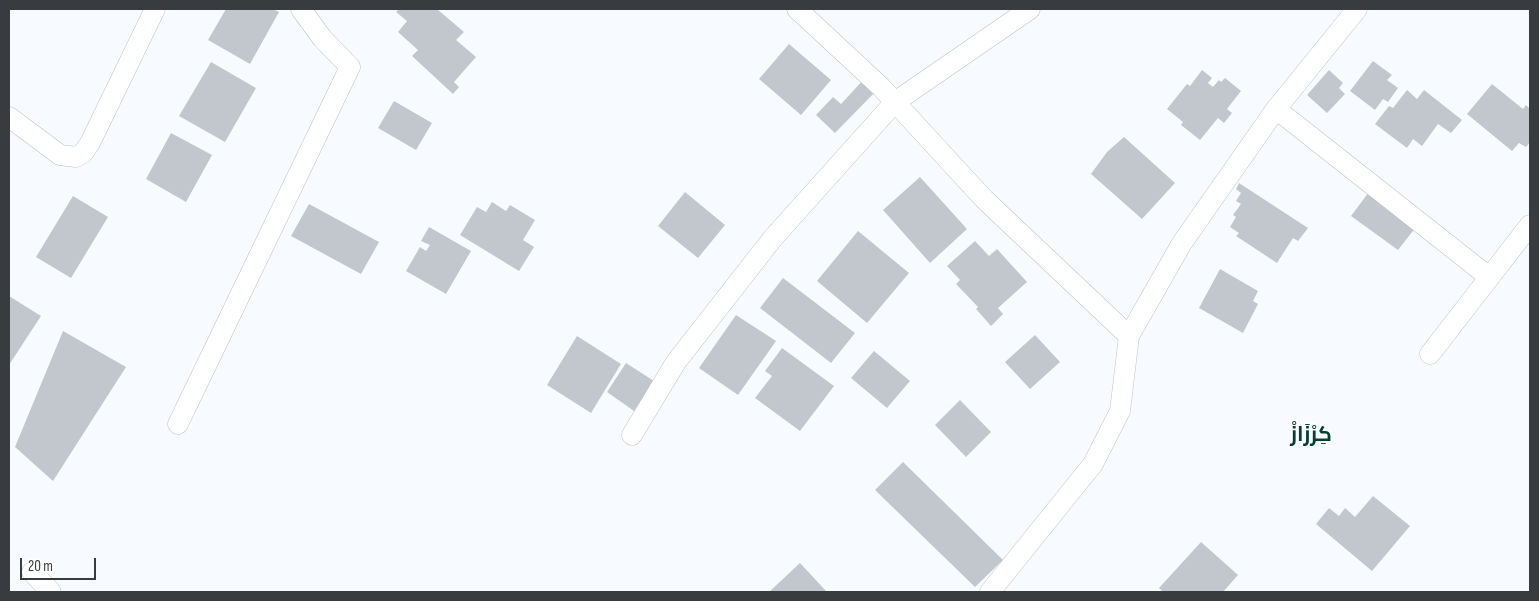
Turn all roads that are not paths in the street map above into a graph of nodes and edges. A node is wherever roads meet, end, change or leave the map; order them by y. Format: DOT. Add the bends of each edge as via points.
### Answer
graph roads {
  1 [pos="155,9"];
  2 [pos="301,9"];
  3 [pos="797,9"];
  4 [pos="1030,9"];
  5 [pos="1357,9"];
  6 [pos="895,102"];
  7 [pos="1276,109"];
  8 [pos="9,117"];
  9 [pos="1530,225"];
  10 [pos="1489,277"];
  11 [pos="1129,336"];
  12 [pos="1430,354"];
  13 [pos="178,424"];
  14 [pos="632,435"];
  15 [pos="32,572"];
  16 [pos="51,592"];
  17 [pos="990,592"];
  1 -- 8 [label="street" via="83,153 76,157 60,155"];
  2 -- 13 [label="street" via="322,38 350,67"];
  3 -- 6 [label="street"];
  4 -- 6 [label="street"];
  5 -- 7 [label="street"];
  6 -- 11 [label="street" via="984,199"];
  6 -- 14 [label="street" via="772,238 676,362"];
  7 -- 10 [label="street"];
  7 -- 11 [label="street" via="1182,243"];
  9 -- 10 [label="street"];
  10 -- 12 [label="street"];
  11 -- 17 [label="street" via="1120,411 1092,464"];
  15 -- 16 [label="street"];
}
